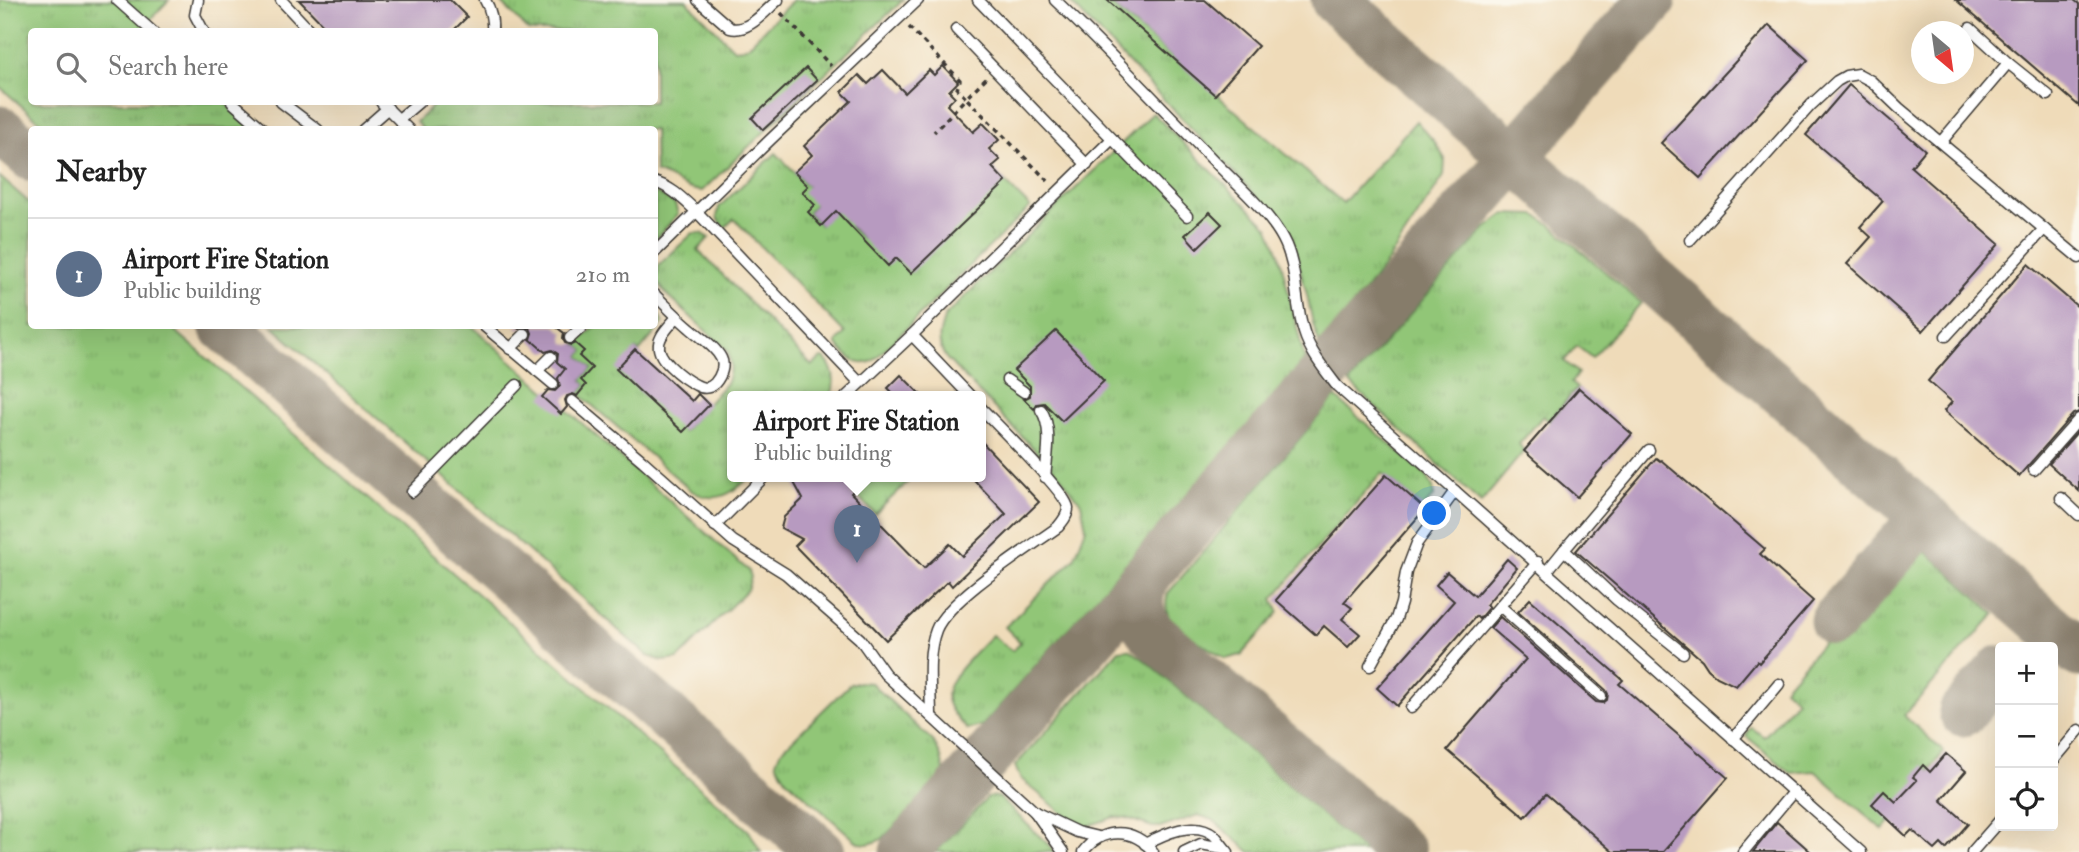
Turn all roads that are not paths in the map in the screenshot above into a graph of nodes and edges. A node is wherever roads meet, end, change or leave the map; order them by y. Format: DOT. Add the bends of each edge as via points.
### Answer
graph roads {
  1 [pos="117,0"];
  2 [pos="198,0"];
  3 [pos="281,0"];
  4 [pos="485,0"];
  5 [pos="698,0"];
  6 [pos="918,0"];
  7 [pos="1055,0"];
  8 [pos="981,1"];
  9 [pos="776,2"];
  10 [pos="129,6"];
  11 [pos="149,28"];
  12 [pos="202,28"];
  13 [pos="307,28"];
  14 [pos="492,28"];
  15 [pos="956,29"];
  16 [pos="1974,32"];
  17 [pos="2008,63"];
  18 [pos="2048,95"];
  19 [pos="235,105"];
  20 [pos="285,105"];
  21 [pos="384,105"];
  22 [pos="415,105"];
  23 [pos="399,119"];
  24 [pos="259,126"];
  25 [pos="313,126"];
  26 [pos="366,126"];
  27 [pos="405,126"];
  28 [pos="1112,139"];
  29 [pos="1941,142"];
  30 [pos="1087,164"];
  31 [pos="658,183"];
  32 [pos="697,212"];
  33 [pos="1187,216"];
  34 [pos="2044,229"];
  35 [pos="1690,240"];
  36 [pos="658,249"];
  37 [pos="2079,258"];
  38 [pos="658,298"];
  39 [pos="677,317"];
  40 [pos="487,329"];
  41 [pos="580,329"];
  42 [pos="525,334"];
  43 [pos="912,335"];
  44 [pos="1945,336"];
  45 [pos="570,338"];
  46 [pos="510,349"];
  47 [pos="551,357"];
  48 [pos="537,371"];
  49 [pos="1007,380"];
  50 [pos="860,383"];
  51 [pos="553,384"];
  52 [pos="517,385"];
  53 [pos="852,391"];
  54 [pos="965,391"];
  55 [pos="1024,392"];
  56 [pos="572,401"];
  57 [pos="1041,410"];
  58 [pos="986,413"];
  59 [pos="2079,419"];
  60 [pos="1649,450"];
  61 [pos="2035,470"];
  62 [pos="1045,477"];
  63 [pos="759,482"];
  64 [pos="1455,491"];
  65 [pos="412,492"];
  66 [pos="2061,498"];
  67 [pos="2079,515"];
  68 [pos="715,526"];
  69 [pos="1564,550"];
  70 [pos="1538,562"];
  71 [pos="1547,570"];
  72 [pos="1500,606"];
  73 [pos="1683,653"];
  74 [pos="1370,666"];
  75 [pos="1779,684"];
  76 [pos="1601,696"];
  77 [pos="1411,708"];
  78 [pos="932,716"];
  79 [pos="2079,730"];
  80 [pos="1732,739"];
  81 [pos="2058,755"];
  82 [pos="1793,792"];
  83 [pos="1035,812"];
  84 [pos="1995,826"];
  85 [pos="1098,837"];
  86 [pos="1146,844"];
  87 [pos="1226,850"];
  88 [pos="1063,852"];
  89 [pos="1083,852"];
  90 [pos="1153,852"];
  91 [pos="1184,852"];
  92 [pos="1743,852"];
  93 [pos="1861,852"];
  94 [pos="1972,852"];
  1 -- 10 [label="lane"];
  2 -- 12 [label="lane" via="195,15"];
  3 -- 13 [label="lane"];
  4 -- 14 [label="lane"];
  5 -- 9 [label="lane" via="736,30"];
  6 -- 32 [label="lane"];
  7 -- 64 [label="lane" via="1270,221 1284,241 1311,350 1342,390"];
  8 -- 28 [label="lane"];
  10 -- 11 [label="lane"];
  15 -- 30 [label="lane"];
  16 -- 17 [label="lane"];
  17 -- 18 [label="lane"];
  17 -- 29 [label="lane"];
  19 -- 24 [label="lane"];
  20 -- 25 [label="lane"];
  21 -- 23 [label="lane"];
  21 -- 26 [label="lane"];
  22 -- 23 [label="lane"];
  23 -- 27 [label="lane"];
  28 -- 30 [label="lane"];
  28 -- 33 [label="lane"];
  29 -- 34 [label="lane"];
  29 -- 35 [label="lane" via="1865,76 1846,76 1811,105"];
  30 -- 43 [label="lane"];
  31 -- 32 [label="lane" via="676,192"];
  32 -- 36 [label="lane"];
  32 -- 50 [label="lane"];
  34 -- 37 [label="lane"];
  34 -- 44 [label="lane"];
  38 -- 39 [label="lane"];
  39 -- 39 [label="lane" via="722,359 720,375 708,388 685,379 660,354 660,339"];
  40 -- 46 [label="lane"];
  41 -- 45 [label="lane"];
  42 -- 46 [label="lane"];
  43 -- 50 [label="lane"];
  43 -- 54 [label="lane"];
  46 -- 48 [label="lane"];
  47 -- 48 [label="lane"];
  48 -- 51 [label="lane"];
  49 -- 55 [label="lane"];
  50 -- 53 [label="lane"];
  52 -- 65 [label="lane"];
  56 -- 68 [label="lane"];
  57 -- 62 [label="lane" via="1048,437"];
  58 -- 62 [label="lane"];
  59 -- 61 [label="lane"];
  60 -- 69 [label="lane"];
  62 -- 78 [label="lane" via="1066,500 1065,519 960,599 941,620 933,643"];
  63 -- 68 [label="lane"];
  64 -- 70 [label="lane"];
  64 -- 74 [label="lane" via="1416,543 1396,619"];
  66 -- 67 [label="lane"];
  68 -- 78 [label="lane" via="786,574 860,639 885,674"];
  69 -- 71 [label="lane"];
  69 -- 73 [label="lane"];
  70 -- 71 [label="lane"];
  70 -- 72 [label="lane"];
  71 -- 80 [label="lane"];
  72 -- 76 [label="lane"];
  72 -- 77 [label="lane"];
  75 -- 80 [label="lane"];
  78 -- 83 [label="lane"];
  79 -- 81 [label="lane"];
  80 -- 82 [label="lane"];
  82 -- 92 [label="lane"];
  82 -- 93 [label="lane"];
  83 -- 85 [label="lane"];
  83 -- 88 [label="lane"];
  84 -- 94 [label="lane"];
  85 -- 86 [label="lane" via="1120,832"];
  85 -- 89 [label="lane"];
  86 -- 87 [label="lane" via="1173,832 1198,828 1215,836"];
  86 -- 90 [label="lane"];
  87 -- 91 [label="lane" via="1201,844"];
}
